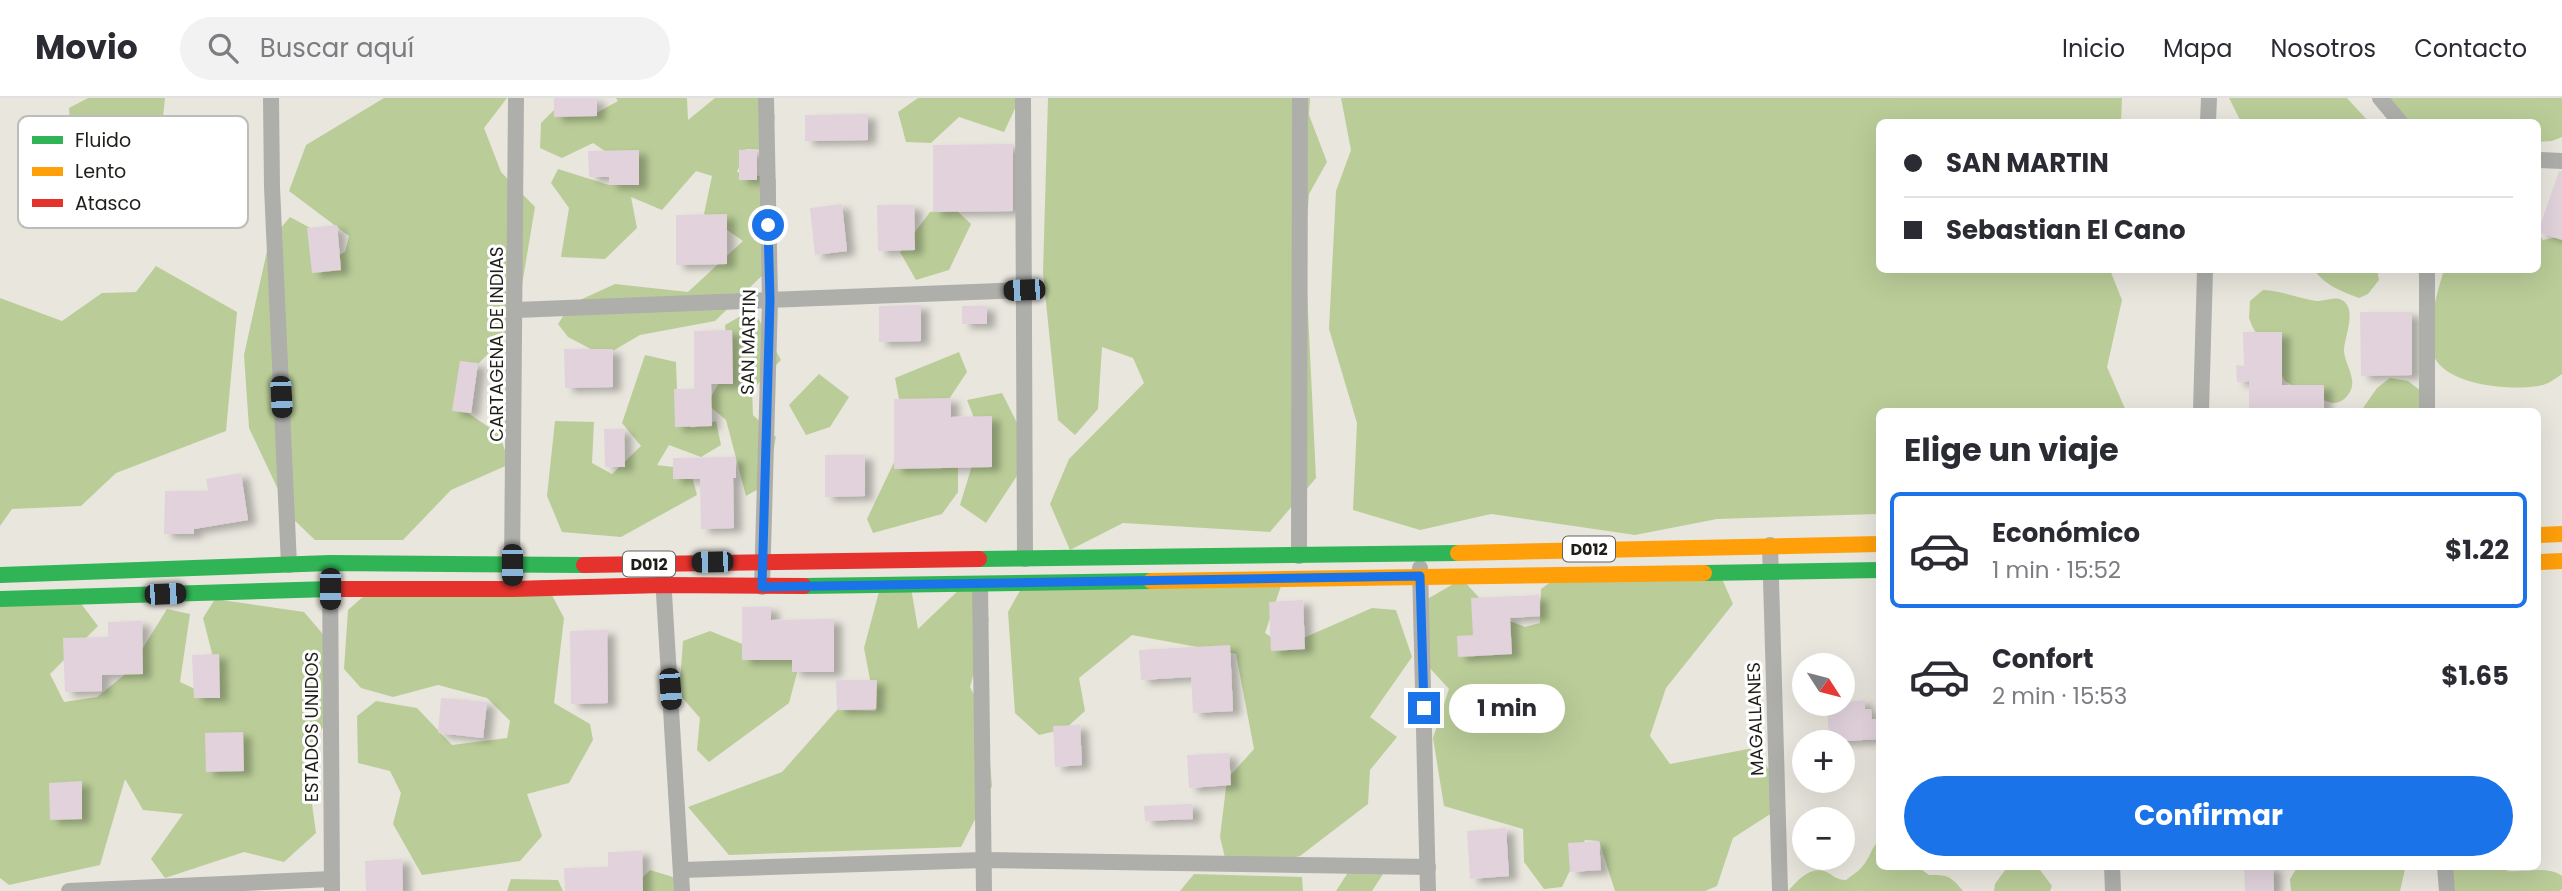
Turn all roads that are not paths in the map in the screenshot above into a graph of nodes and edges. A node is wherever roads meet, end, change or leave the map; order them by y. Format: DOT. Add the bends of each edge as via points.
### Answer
graph roads {
  1 [pos="271,98"];
  2 [pos="516,98"];
  3 [pos="766,98"];
  4 [pos="1023,98"];
  5 [pos="1300,98"];
  6 [pos="2209,98"];
  7 [pos="2380,98"];
  8 [pos="2208,119"];
  9 [pos="2398,119"];
  10 [pos="2541,160"];
  11 [pos="2562,161"];
  12 [pos="2205,273"];
  13 [pos="2427,273"];
  14 [pos="1024,290"];
  15 [pos="770,300"];
  16 [pos="516,310"];
  17 [pos="2201,408"];
  18 [pos="2427,408"];
  19 [pos="2562,534"];
  20 [pos="2541,535"];
  21 [pos="1876,544"];
  22 [pos="1770,545"];
  23 [pos="1420,553"];
  24 [pos="1299,556"];
  25 [pos="1025,559"];
  26 [pos="761,561"];
  27 [pos="2562,561"];
  28 [pos="2541,562"];
  29 [pos="330,563"];
  30 [pos="662,564"];
  31 [pos="289,565"];
  32 [pos="512,565"];
  33 [pos="1876,570"];
  34 [pos="1770,571"];
  35 [pos="0,575"];
  36 [pos="1420,576"];
  37 [pos="980,584"];
  38 [pos="663,585"];
  39 [pos="762,587"];
  40 [pos="330,589"];
  41 [pos="513,589"];
  42 [pos="0,599"];
  43 [pos="983,860"];
  44 [pos="1428,867"];
  45 [pos="682,870"];
  46 [pos="2112,870"];
  47 [pos="2445,870"];
  48 [pos="332,885"];
  49 [pos="69,891"];
  50 [pos="682,891"];
  51 [pos="984,891"];
  52 [pos="1428,891"];
  53 [pos="1780,891"];
  54 [pos="2113,891"];
  55 [pos="2447,891"];
  1 -- 31 [label="street"];
  2 -- 16 [label="street, CARTAGENA DE INDIAS"];
  3 -- 15 [label="street, SAN MARTIN"];
  4 -- 14 [label="street"];
  5 -- 24 [label="street"];
  6 -- 8 [label="street"];
  7 -- 9 [label="street"];
  10 -- 11 [label="street"];
  12 -- 17 [label="street"];
  13 -- 18 [label="street"];
  14 -- 15 [label="street"];
  14 -- 25 [label="street"];
  15 -- 16 [label="street"];
  15 -- 26 [label="street, SAN MARTIN"];
  16 -- 32 [label="street, CARTAGENA DE INDIAS"];
  19 -- 20 [label="main road"];
  21 -- 22 [label="main road, D012"];
  22 -- 23 [label="main road, D012"];
  22 -- 34 [label="street, MAGALLANES"];
  23 -- 24 [label="main road, D012"];
  23 -- 36 [label="street"];
  24 -- 25 [label="main road, D012"];
  25 -- 26 [label="main road, D012"];
  26 -- 30 [label="main road, D012"];
  26 -- 39 [label="street, SAN MARTIN"];
  27 -- 28 [label="main road"];
  29 -- 31 [label="main road, D012"];
  29 -- 32 [label="main road, D012"];
  29 -- 40 [label="street, ESTADOS UNIDOS"];
  30 -- 32 [label="main road, D012"];
  30 -- 38 [label="street"];
  31 -- 35 [label="main road, D012"];
  32 -- 41 [label="street, CARTAGENA DE INDIAS"];
  33 -- 34 [label="main road, D012"];
  34 -- 36 [label="main road, D012"];
  34 -- 53 [label="street, MAGALLANES"];
  36 -- 37 [label="main road, D012"];
  36 -- 44 [label="street"];
  37 -- 39 [label="main road, D012"];
  37 -- 43 [label="street"];
  38 -- 39 [label="main road, D012"];
  38 -- 41 [label="main road, D012"];
  38 -- 45 [label="street"];
  40 -- 41 [label="main road, D012"];
  40 -- 42 [label="main road, D012"];
  40 -- 48 [label="street, ESTADOS UNIDOS"];
  43 -- 44 [label="street"];
  43 -- 45 [label="street"];
  43 -- 51 [label="street"];
  44 -- 52 [label="street"];
  45 -- 50 [label="street"];
  46 -- 54 [label="street"];
  47 -- 55 [label="street"];
  48 -- 49 [label="street"];
}
